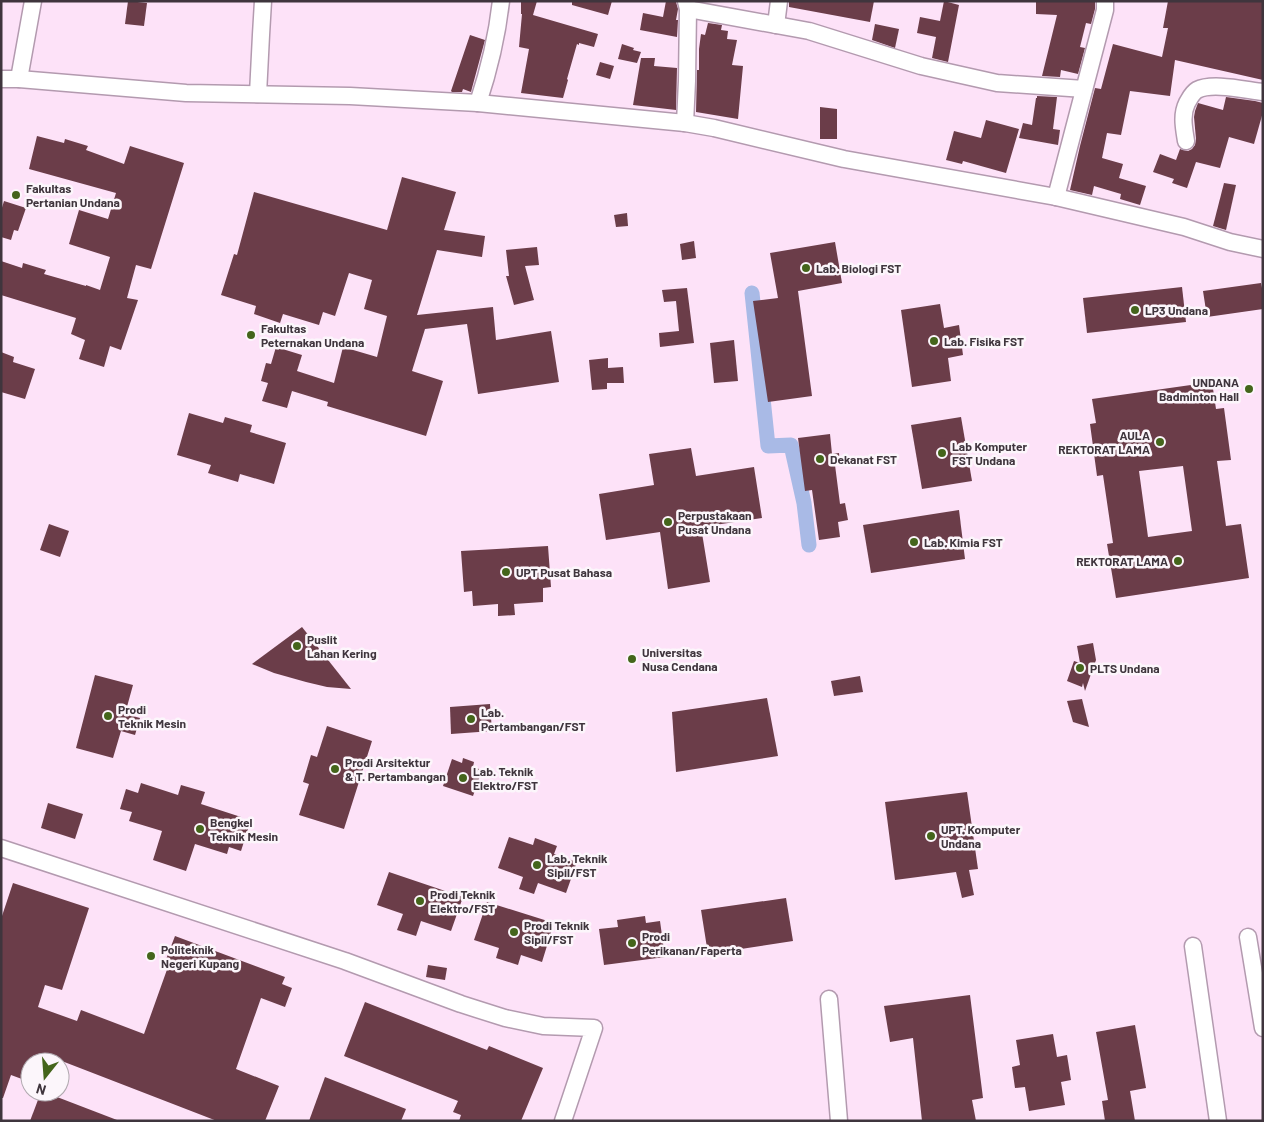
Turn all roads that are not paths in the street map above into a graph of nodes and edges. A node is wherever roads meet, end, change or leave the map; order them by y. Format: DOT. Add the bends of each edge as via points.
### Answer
graph roads {
  1 [pos="33,1"];
  2 [pos="264,1"];
  3 [pos="501,1"];
  4 [pos="779,1"];
  5 [pos="1105,1"];
  6 [pos="687,5"];
  7 [pos="776,25"];
  8 [pos="1,78"];
  9 [pos="19,79"];
  10 [pos="1084,89"];
  11 [pos="1263,92"];
  12 [pos="258,94"];
  13 [pos="478,103"];
  14 [pos="684,123"];
  15 [pos="1186,141"];
  16 [pos="1056,197"];
  17 [pos="1263,249"];
  18 [pos="1,848"];
  19 [pos="1248,937"];
  20 [pos="1193,946"];
  21 [pos="829,1000"];
  22 [pos="1263,1028"];
  23 [pos="562,1121"];
  24 [pos="839,1121"];
  25 [pos="1218,1121"];
  1 -- 9 [label="street"];
  2 -- 12 [label="street"];
  3 -- 13 [label="street" via="495,40"];
  4 -- 7 [label="street"];
  5 -- 10 [label="street"];
  6 -- 7 [label="street"];
  6 -- 14 [label="street"];
  7 -- 10 [label="street" via="808,31 921,66 997,83"];
  8 -- 9 [label="street"];
  9 -- 12 [label="street" via="186,93"];
  10 -- 16 [label="street"];
  11 -- 15 [label="street" via="1218,87 1197,90 1185,107"];
  12 -- 13 [label="street"];
  13 -- 14 [label="street"];
  14 -- 16 [label="street" via="844,159"];
  16 -- 17 [label="street"];
  18 -- 23 [label="street" via="345,961 505,1018 543,1026 594,1028"];
  19 -- 22 [label="street"];
  20 -- 25 [label="street"];
  21 -- 24 [label="street"];
}
